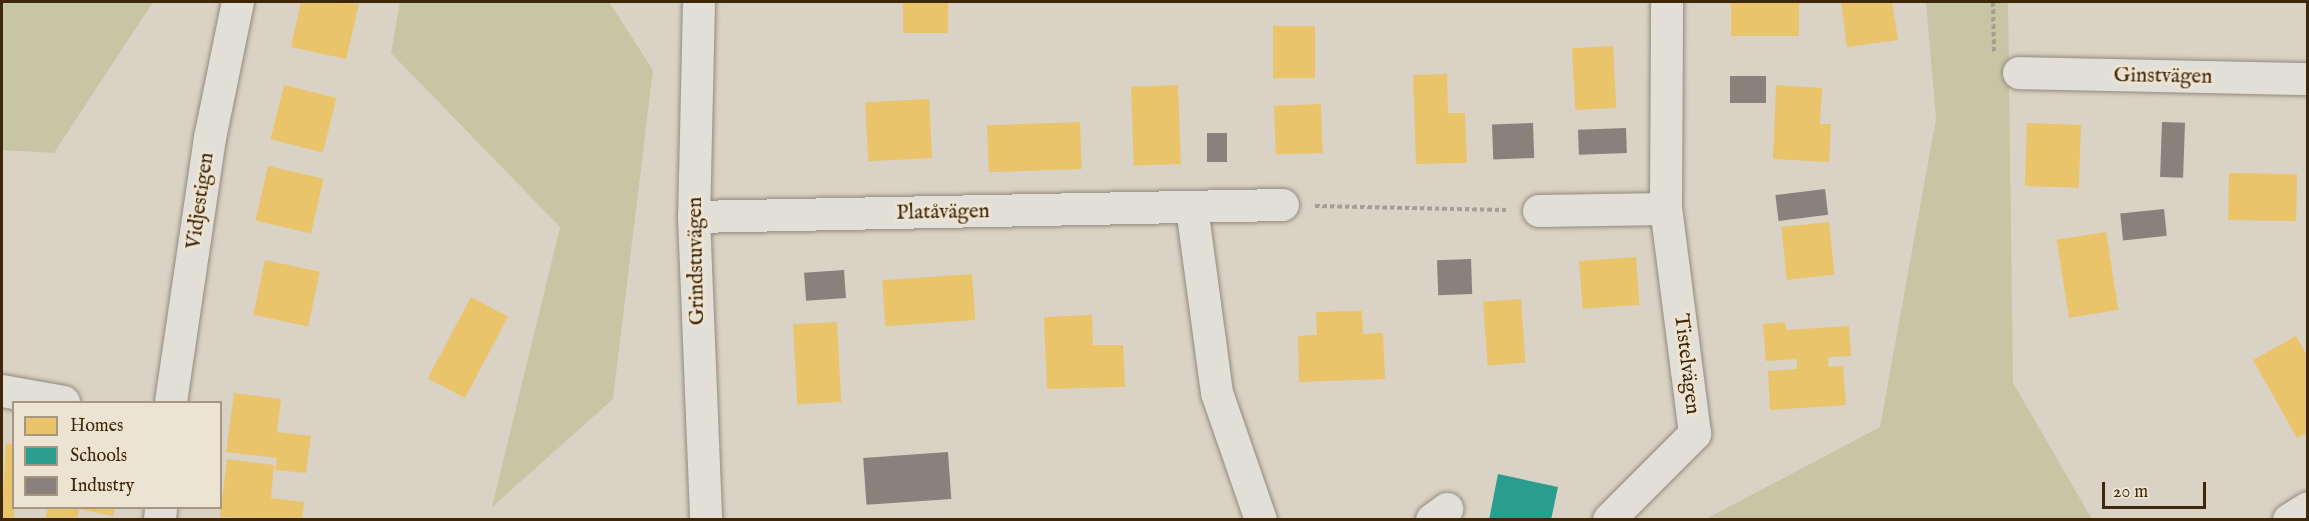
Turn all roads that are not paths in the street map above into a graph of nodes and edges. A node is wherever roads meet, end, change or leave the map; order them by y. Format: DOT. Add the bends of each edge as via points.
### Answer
graph roads {
  1 [pos="238,2"];
  2 [pos="699,2"];
  3 [pos="1667,2"];
  4 [pos="2019,73"];
  5 [pos="2307,79"];
  6 [pos="1283,206"];
  7 [pos="1192,208"];
  8 [pos="1666,209"];
  9 [pos="1539,211"];
  10 [pos="694,217"];
  11 [pos="2,392"];
  12 [pos="58,401"];
  13 [pos="171,401"];
  14 [pos="2307,508"];
  15 [pos="706,519"];
  16 [pos="1261,519"];
  17 [pos="1609,519"];
  18 [pos="2289,519"];
  1 -- 13 [label="street, Vidjestigen" via="210,138"];
  2 -- 10 [label="street, Grindstuvägen"];
  3 -- 8 [label="street, Tistelvägen"];
  4 -- 5 [label="street, Ginstvägen"];
  6 -- 7 [label="street, Platåvägen"];
  7 -- 10 [label="street, Platåvägen"];
  7 -- 16 [label="street" via="1217,393"];
  8 -- 9 [label="street"];
  8 -- 17 [label="street, Tistelvägen" via="1695,434"];
  10 -- 15 [label="street, Grindstuvägen"];
  11 -- 12 [label="street"];
  14 -- 18 [label="street"];
}
